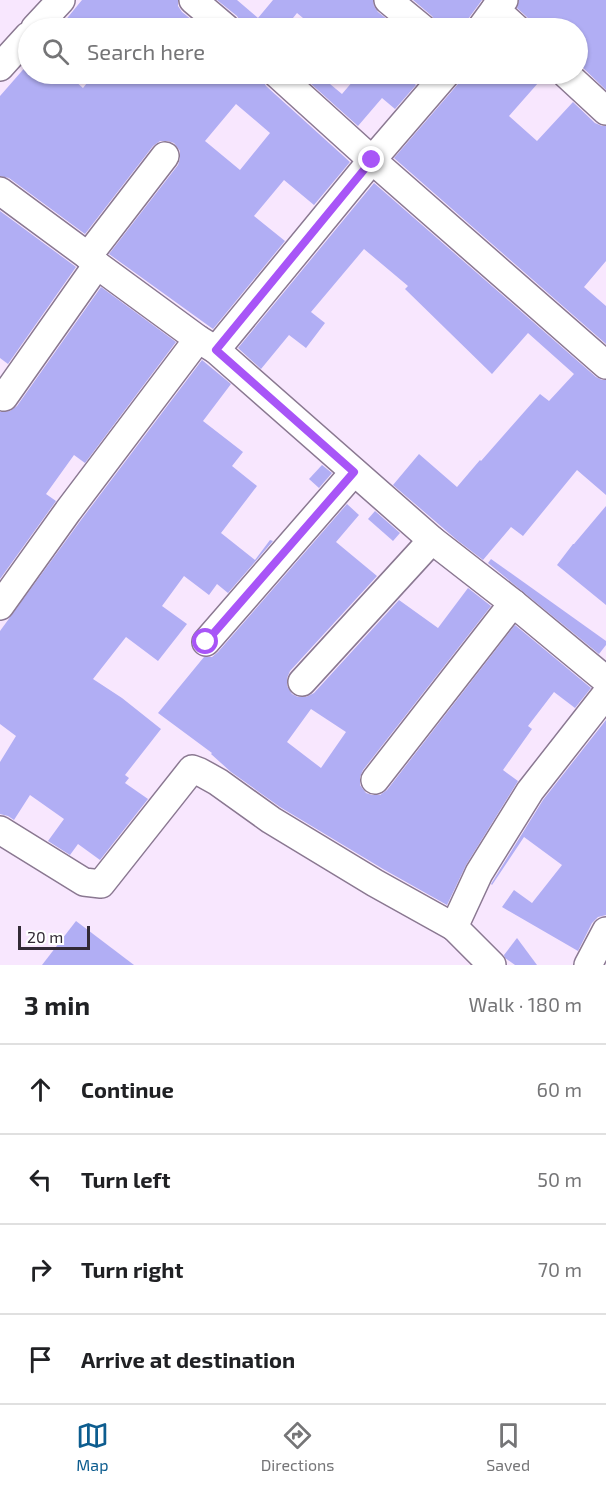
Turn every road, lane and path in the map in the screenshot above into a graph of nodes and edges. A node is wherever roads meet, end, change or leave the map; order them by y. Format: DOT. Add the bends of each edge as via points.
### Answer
graph roads {
  1 [pos="61,0"];
  2 [pos="193,0"];
  3 [pos="388,0"];
  4 [pos="44,18"];
  5 [pos="214,18"];
  6 [pos="410,18"];
  7 [pos="18,47"];
  8 [pos="0,67"];
  9 [pos="288,84"];
  10 [pos="437,84"];
  11 [pos="577,84"];
  12 [pos="606,111"];
  13 [pos="165,156"];
  14 [pos="372,160"];
  15 [pos="0,191"];
  16 [pos="93,261"];
  17 [pos="207,344"];
  18 [pos="606,365"];
  19 [pos="4,397"];
  20 [pos="354,472"];
  21 [pos="432,540"];
  22 [pos="513,603"];
  23 [pos="0,606"];
  24 [pos="206,642"];
  25 [pos="606,680"];
  26 [pos="302,682"];
  27 [pos="606,694"];
  28 [pos="375,780"];
  29 [pos="0,830"];
  30 [pos="454,927"];
  31 [pos="606,931"];
  32 [pos="492,965"];
  33 [pos="588,965"];
  1 -- 4 [label="street"];
  2 -- 5 [label="street"];
  3 -- 6 [label="street"];
  7 -- 8 [label="street"];
  9 -- 14 [label="street"];
  10 -- 14 [label="street"];
  11 -- 12 [label="street"];
  13 -- 16 [label="street"];
  14 -- 17 [label="street"];
  14 -- 18 [label="street"];
  15 -- 16 [label="street"];
  16 -- 17 [label="street"];
  16 -- 19 [label="street"];
  17 -- 20 [label="street"];
  17 -- 23 [label="street" via="75,502"];
  20 -- 21 [label="street"];
  20 -- 24 [label="street"];
  21 -- 22 [label="street"];
  21 -- 26 [label="street"];
  22 -- 25 [label="street"];
  22 -- 28 [label="street"];
  27 -- 30 [label="street" via="530,790 478,873"];
  29 -- 30 [label="street" via="84,882 101,884 192,769 218,782 280,826"];
  30 -- 32 [label="street"];
  31 -- 33 [label="street"];
}
